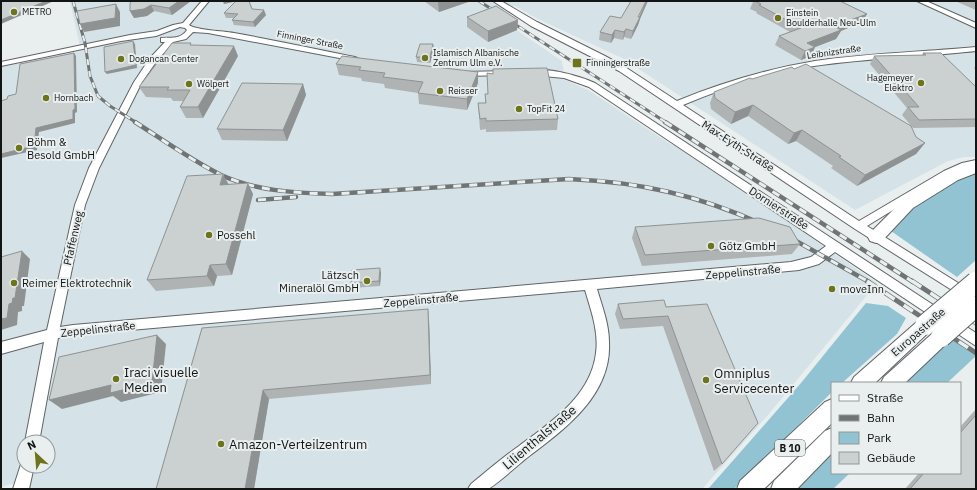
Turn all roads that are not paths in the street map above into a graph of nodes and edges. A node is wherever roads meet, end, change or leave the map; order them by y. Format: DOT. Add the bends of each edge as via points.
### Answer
graph roads {
  1 [pos="206,1"];
  2 [pos="496,1"];
  3 [pos="920,1"];
  4 [pos="976,26"];
  5 [pos="186,29"];
  6 [pos="162,32"];
  7 [pos="169,40"];
  8 [pos="976,49"];
  9 [pos="361,60"];
  10 [pos="1,64"];
  11 [pos="454,73"];
  12 [pos="676,105"];
  13 [pos="976,163"];
  14 [pos="976,168"];
  15 [pos="858,226"];
  16 [pos="876,237"];
  17 [pos="836,246"];
  18 [pos="976,282"];
  19 [pos="590,286"];
  20 [pos="976,299"];
  21 [pos="976,306"];
  22 [pos="52,334"];
  23 [pos="976,340"];
  24 [pos="1,348"];
  25 [pos="862,382"];
  26 [pos="892,382"];
  27 [pos="831,410"];
  28 [pos="33,434"];
  29 [pos="831,439"];
  30 [pos="25,474"];
  31 [pos="21,489"];
  32 [pos="476,489"];
  33 [pos="748,489"];
  34 [pos="782,489"];
  1 -- 5 [label="street"];
  2 -- 12 [label="street, Max-Eyth-Straße" via="534,24 602,58"];
  3 -- 4 [label="street"];
  5 -- 6 [label="street, Finninger Straße" via="170,27"];
  5 -- 7 [label="street, Finninger Straße" via="180,39"];
  5 -- 9 [label="street, Finninger Straße"];
  6 -- 7 [label="street" via="161,37"];
  6 -- 10 [label="street, Finninger Straße"];
  7 -- 22 [label="street, Pfaffenweg" via="168,45 138,82 94,168 80,206"];
  8 -- 12 [label="street, Leibnizstraße" via="827,62 740,81"];
  11 -- 17 [label="street, Dornierstraße" via="554,73 581,79 600,89"];
  12 -- 15 [label="street, Max-Eyth-Straße"];
  13 -- 15 [label="street" via="947,173"];
  14 -- 16 [label="highway" via="954,177 908,204"];
  15 -- 16 [label="street, Max-Eyth-Straße"];
  16 -- 20 [label="street, Max-Eyth-Straße"];
  17 -- 19 [label="street, Zeppelinstraße" via="818,261 807,265"];
  17 -- 23 [label="street, Dornierstraße"];
  18 -- 25 [label="highway, Europastraße, bridge"];
  19 -- 22 [label="street, Zeppelinstraße"];
  19 -- 32 [label="street, Lilienthalstraße" via="600,321 604,350 597,380 573,412"];
  21 -- 26 [label="highway, Europastraße, bridge"];
  22 -- 24 [label="street, Zeppelinstraße"];
  22 -- 28 [label="street, Pfaffenweg"];
  27 -- 33 [label="highway, B 10"];
  29 -- 34 [label="highway, B 10"];
  30 -- 31 [label="street"];
}
